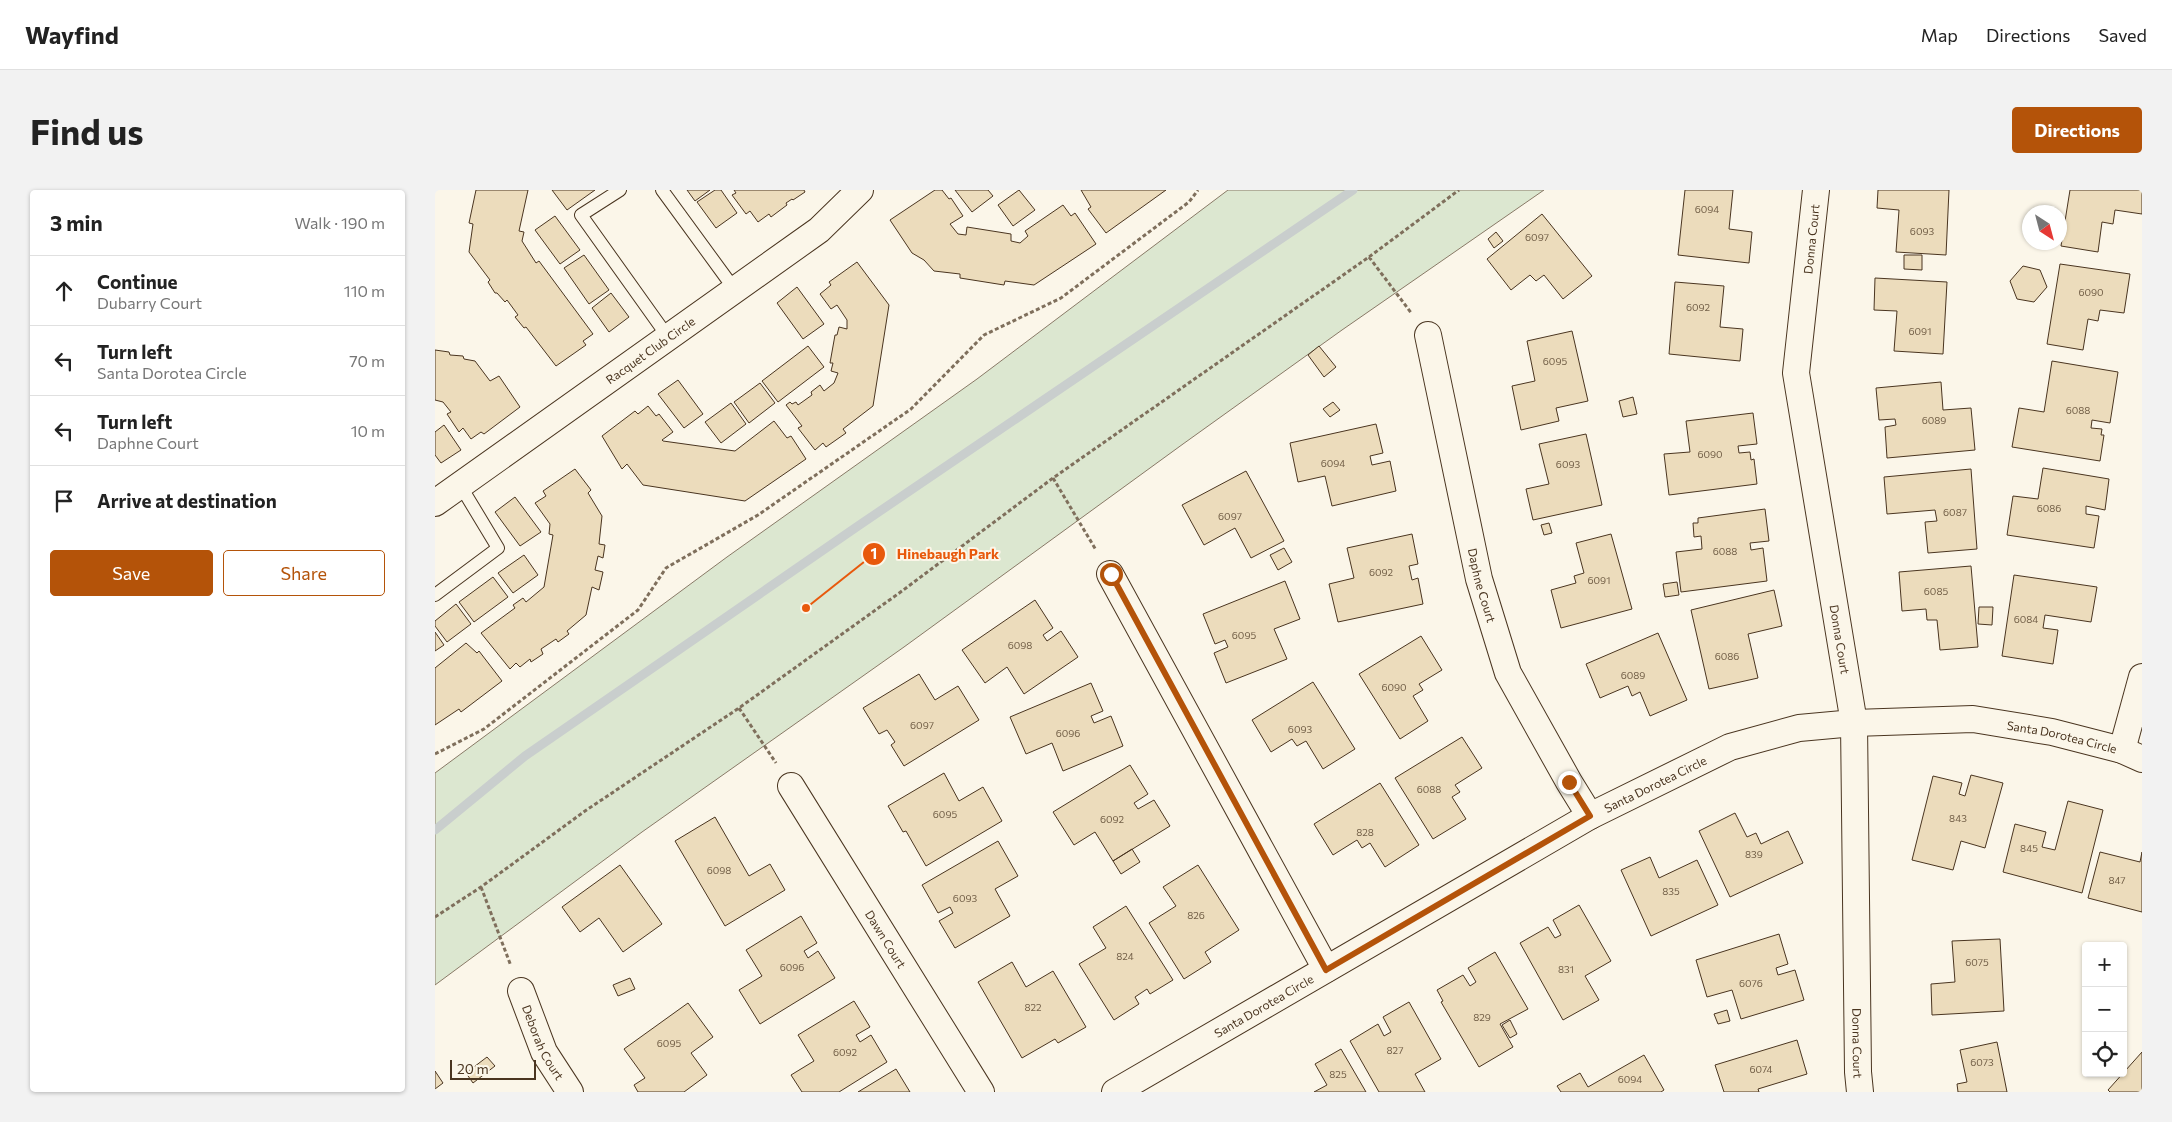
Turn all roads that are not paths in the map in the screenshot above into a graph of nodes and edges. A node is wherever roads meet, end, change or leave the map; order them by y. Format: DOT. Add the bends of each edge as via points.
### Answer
graph roads {
  1 [pos="620,190"];
  2 [pos="662,190"];
  3 [pos="860,190"];
  4 [pos="1816,190"];
  5 [pos="735,290"];
  6 [pos="1428,335"];
  7 [pos="668,337"];
  8 [pos="444,491"];
  9 [pos="1111,574"];
  10 [pos="435,595"];
  11 [pos="2142,677"];
  12 [pos="1854,723"];
  13 [pos="2132,754"];
  14 [pos="791,786"];
  15 [pos="1590,816"];
  16 [pos="1326,970"];
  17 [pos="521,990"];
  18 [pos="570,1092"];
  19 [pos="981,1092"];
  20 [pos="1115,1092"];
  21 [pos="1860,1092"];
  1 -- 7 [label="lane" via="581,215"];
  2 -- 5 [label="lane"];
  3 -- 5 [label="street, Racquet Club Circle" via="819,230"];
  4 -- 12 [label="street, Donna Court" via="1795,373"];
  5 -- 7 [label="street, Racquet Club Circle"];
  6 -- 15 [label="street, Daphne Court" via="1479,579 1509,673"];
  7 -- 8 [label="street, Racquet Club Circle"];
  8 -- 10 [label="lane" via="497,548"];
  9 -- 16 [label="street"];
  11 -- 13 [label="street"];
  12 -- 13 [label="street, Santa Dorotea Circle" via="1973,719 2052,732"];
  12 -- 15 [label="street, Santa Dorotea Circle" via="1799,728 1730,747"];
  12 -- 21 [label="street, Donna Court"];
  14 -- 19 [label="street, Dawn Court"];
  15 -- 16 [label="street, Santa Dorotea Circle"];
  16 -- 20 [label="street, Santa Dorotea Circle"];
  17 -- 18 [label="street, Deborah Court" via="544,1052"];
}
